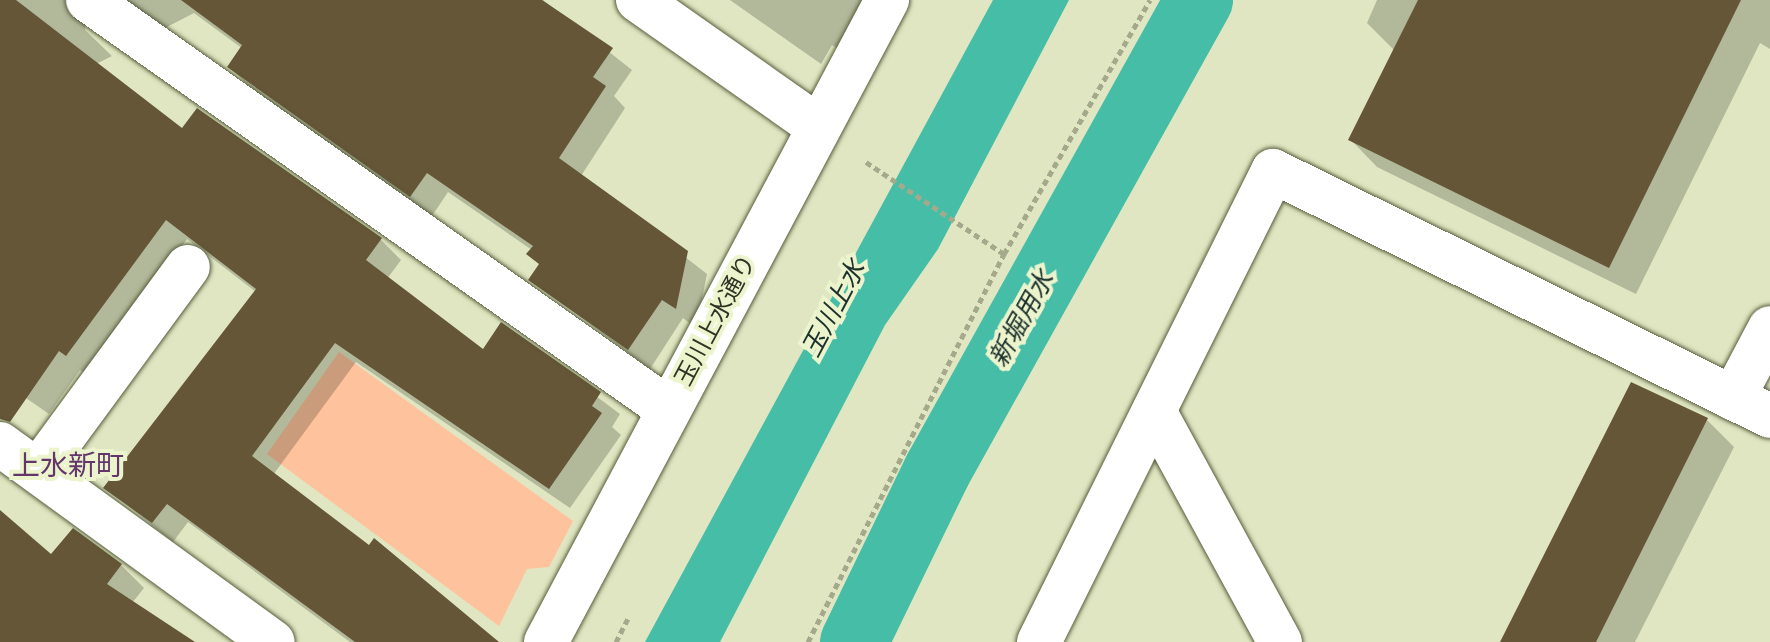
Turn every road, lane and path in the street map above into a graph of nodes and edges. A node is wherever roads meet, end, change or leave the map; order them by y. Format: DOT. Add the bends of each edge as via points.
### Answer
graph roads {
  1 [pos="88,0"];
  2 [pos="638,0"];
  3 [pos="887,0"];
  4 [pos="1150,0"];
  5 [pos="817,126"];
  6 [pos="879,175"];
  7 [pos="1002,253"];
  8 [pos="188,267"];
  9 [pos="1770,328"];
  10 [pos="1752,407"];
  11 [pos="668,409"];
  12 [pos="1154,411"];
  13 [pos="0,444"];
  14 [pos="38,471"];
  15 [pos="273,642"];
  16 [pos="546,642"];
  17 [pos="808,642"];
  18 [pos="1039,642"];
  19 [pos="1280,642"];
  1 -- 11 [label="street"];
  2 -- 5 [label="street"];
  3 -- 5 [label="street, 玉川上水通り"];
  4 -- 7 [label="path"];
  5 -- 11 [label="street, 玉川上水通り"];
  6 -- 7 [label="path"];
  7 -- 17 [label="path"];
  8 -- 14 [label="street"];
  9 -- 10 [label="street"];
  10 -- 12 [label="street" via="1273,171"];
  11 -- 16 [label="street, 玉川上水通り"];
  12 -- 18 [label="street"];
  12 -- 19 [label="street"];
  13 -- 14 [label="street"];
  14 -- 15 [label="street"];
}
